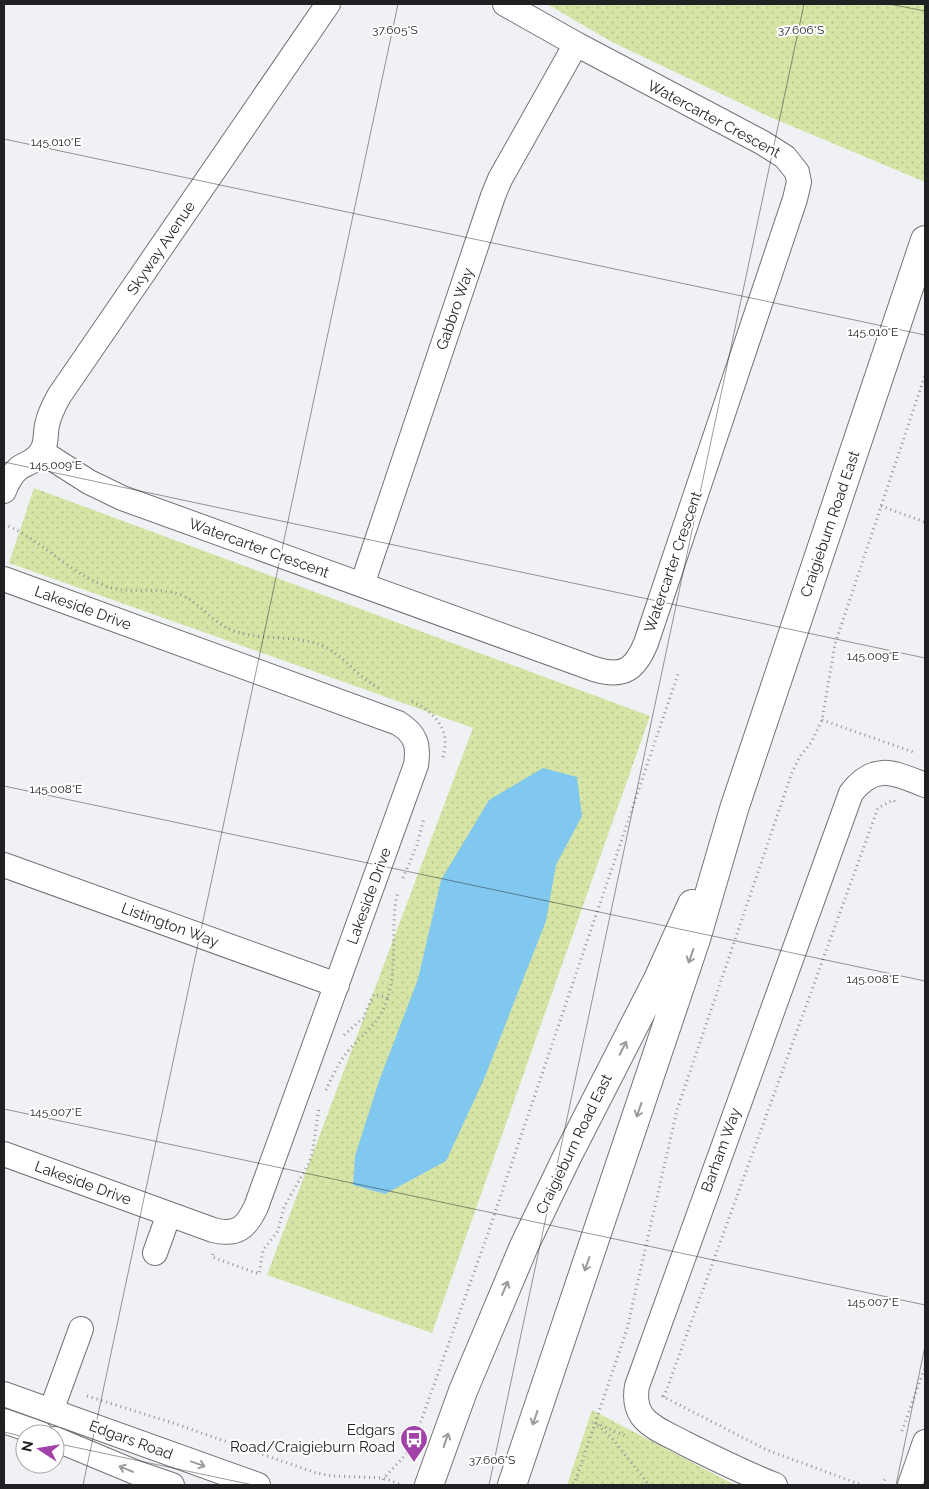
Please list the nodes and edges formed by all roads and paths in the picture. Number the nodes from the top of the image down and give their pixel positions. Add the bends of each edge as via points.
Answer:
1 (328, 4) edge
2 (505, 4) edge
3 (576, 44) junction
4 (925, 240) edge
5 (925, 375) edge
6 (42, 452) junction
7 (4, 491) edge
8 (881, 506) junction
9 (925, 522) edge
10 (4, 579) edge
11 (362, 585) junction
12 (678, 674) dead end
13 (925, 784) edge
14 (903, 804) dead end
15 (734, 809) junction
16 (4, 865) edge
17 (337, 985) junction
18 (4, 1154) edge
19 (169, 1214) junction
20 (155, 1253) dead end
21 (81, 1329) dead end
22 (925, 1367) edge
23 (637, 1386) junction
24 (59, 1388) junction
25 (4, 1394) edge
26 (664, 1397) junction
27 (51, 1411) junction
28 (596, 1423) junction
29 (899, 1439) dead end
30 (925, 1442) edge
31 (65, 1443) edge
32 (889, 1467) dead end
33 (384, 1478) junction
34 (172, 1485) edge
35 (258, 1485) edge
36 (382, 1485) edge
37 (402, 1485) edge
38 (429, 1485) edge
39 (512, 1485) edge
40 (574, 1485) edge
41 (649, 1485) edge
42 (775, 1485) edge
43 (862, 1485) edge
44 (882, 1485) edge
45 (910, 1485) edge

1 - 6 street, Skyway Avenue via 59,396 48,420
2 - 3 street, Watercarter Crescent
3 - 11 street, Gabbro Way via 493,196
3 - 11 street, Watercarter Crescent via 763,143 785,157 799,182 641,655 630,669 602,672
4 - 15 main road, Craigieburn Road East
5 - 8 path
6 - 7 street via 12,475
6 - 11 street, Watercarter Crescent via 89,482 122,498
8 - 9 path
8 - 28 path via 835,644 822,720 791,775 677,1110 627,1329
10 - 17 street, Lakeside Drive via 376,714 406,728 418,752 416,765
12 - 33 path via 415,1438 405,1456
13 - 23 street, Barham Way via 881,772 868,776 851,793
14 - 26 path via 893,800 878,808
38 -> 15 main road, Craigieburn Road East via 486,1332 524,1246 658,979
15 -> 39 main road, Craigieburn Road East via 696,939
16 - 17 street, Listington Way
17 - 19 street, Lakeside Drive via 250,1220 243,1227 225,1233
18 - 19 street, Lakeside Drive
19 - 20 street
21 - 24 street
22 - 29 path
23 - 26 path
23 - 42 street, Barham Way via 637,1405 641,1414 659,1430
24 - 27 street
24 - 33 path via 173,1423 316,1473
25 - 27 street, Edgars Road
26 - 43 path via 766,1450
27 -> 35 street, Edgars Road
28 - 40 path
28 - 41 path
30 - 45 street
34 -> 31 street, Edgars Road
32 - 44 path
33 - 36 path
33 - 37 path

